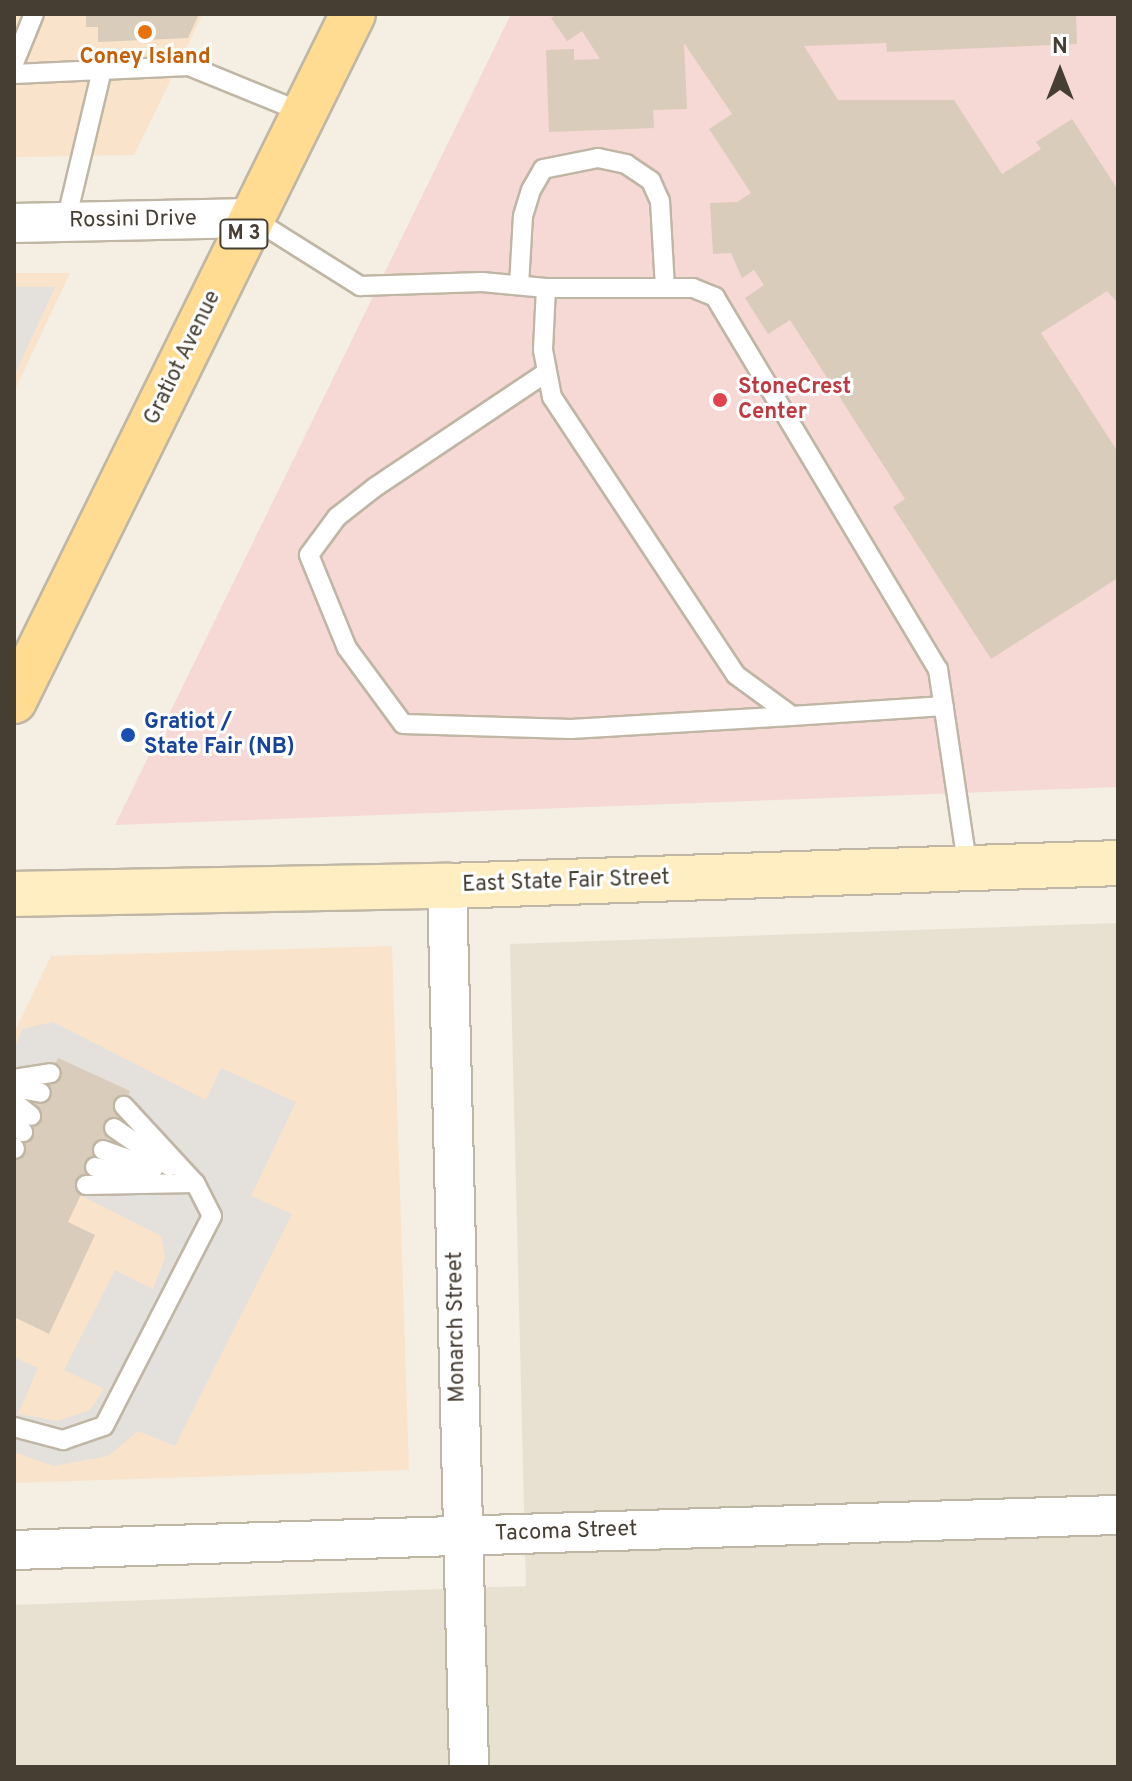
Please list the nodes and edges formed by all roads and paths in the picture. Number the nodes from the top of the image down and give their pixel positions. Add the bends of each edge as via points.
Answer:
1 (34, 14) edge
2 (353, 14) edge
3 (14, 63) edge
4 (102, 70) junction
5 (14, 74) edge
6 (304, 113) junction
7 (252, 218) junction
8 (66, 221) junction
9 (14, 223) edge
10 (519, 285) junction
11 (546, 288) junction
12 (665, 288) junction
13 (547, 372) junction
14 (14, 701) edge
15 (944, 706) junction
16 (792, 716) junction
17 (1118, 863) edge
18 (968, 869) junction
19 (447, 886) junction
20 (14, 894) edge
21 (51, 1073) dead end
22 (14, 1079) edge
23 (14, 1088) edge
24 (41, 1093) dead end
25 (14, 1102) edge
26 (124, 1106) dead end
27 (114, 1128) dead end
28 (19, 1133) edge
29 (103, 1150) dead end
30 (95, 1167) dead end
31 (195, 1183) junction
32 (86, 1185) dead end
33 (14, 1427) edge
34 (1118, 1515) edge
35 (462, 1535) junction
36 (14, 1550) edge
37 (469, 1767) edge

1 - 3 lane
2 - 6 main road, Gratiot Avenue / M 3
4 - 5 lane
4 - 6 lane via 189,66
4 - 8 lane
6 - 7 main road, Gratiot Avenue / M 3
7 - 8 street, Rossini Drive
7 - 10 lane via 360,286
7 - 14 main road, Gratiot Avenue / M 3
8 - 9 street, Rossini Drive
10 - 11 lane
10 - 12 lane via 523,216 543,169 598,158 626,164 651,181 664,227
11 - 12 lane
11 - 13 lane
12 - 15 lane via 693,288 715,297 905,608 938,669
13 - 16 lane via 552,397 736,675
13 - 16 lane via 374,488 337,517 309,555 347,648 403,724 571,729
15 - 16 lane
15 - 18 lane
17 - 18 street, East State Fair Street
18 - 19 street, East State Fair Street
19 - 20 street, East State Fair Street
19 - 35 street, Monarch Street
21 - 22 lane
23 - 24 lane
25 - 28 lane
26 - 31 lane
27 - 31 lane
29 - 31 lane
30 - 31 lane
31 - 32 lane
31 - 33 lane via 212,1216 104,1426 63,1440
34 - 35 street, Tacoma Street
35 - 36 street, Tacoma Street
35 - 37 street, Monarch Street

